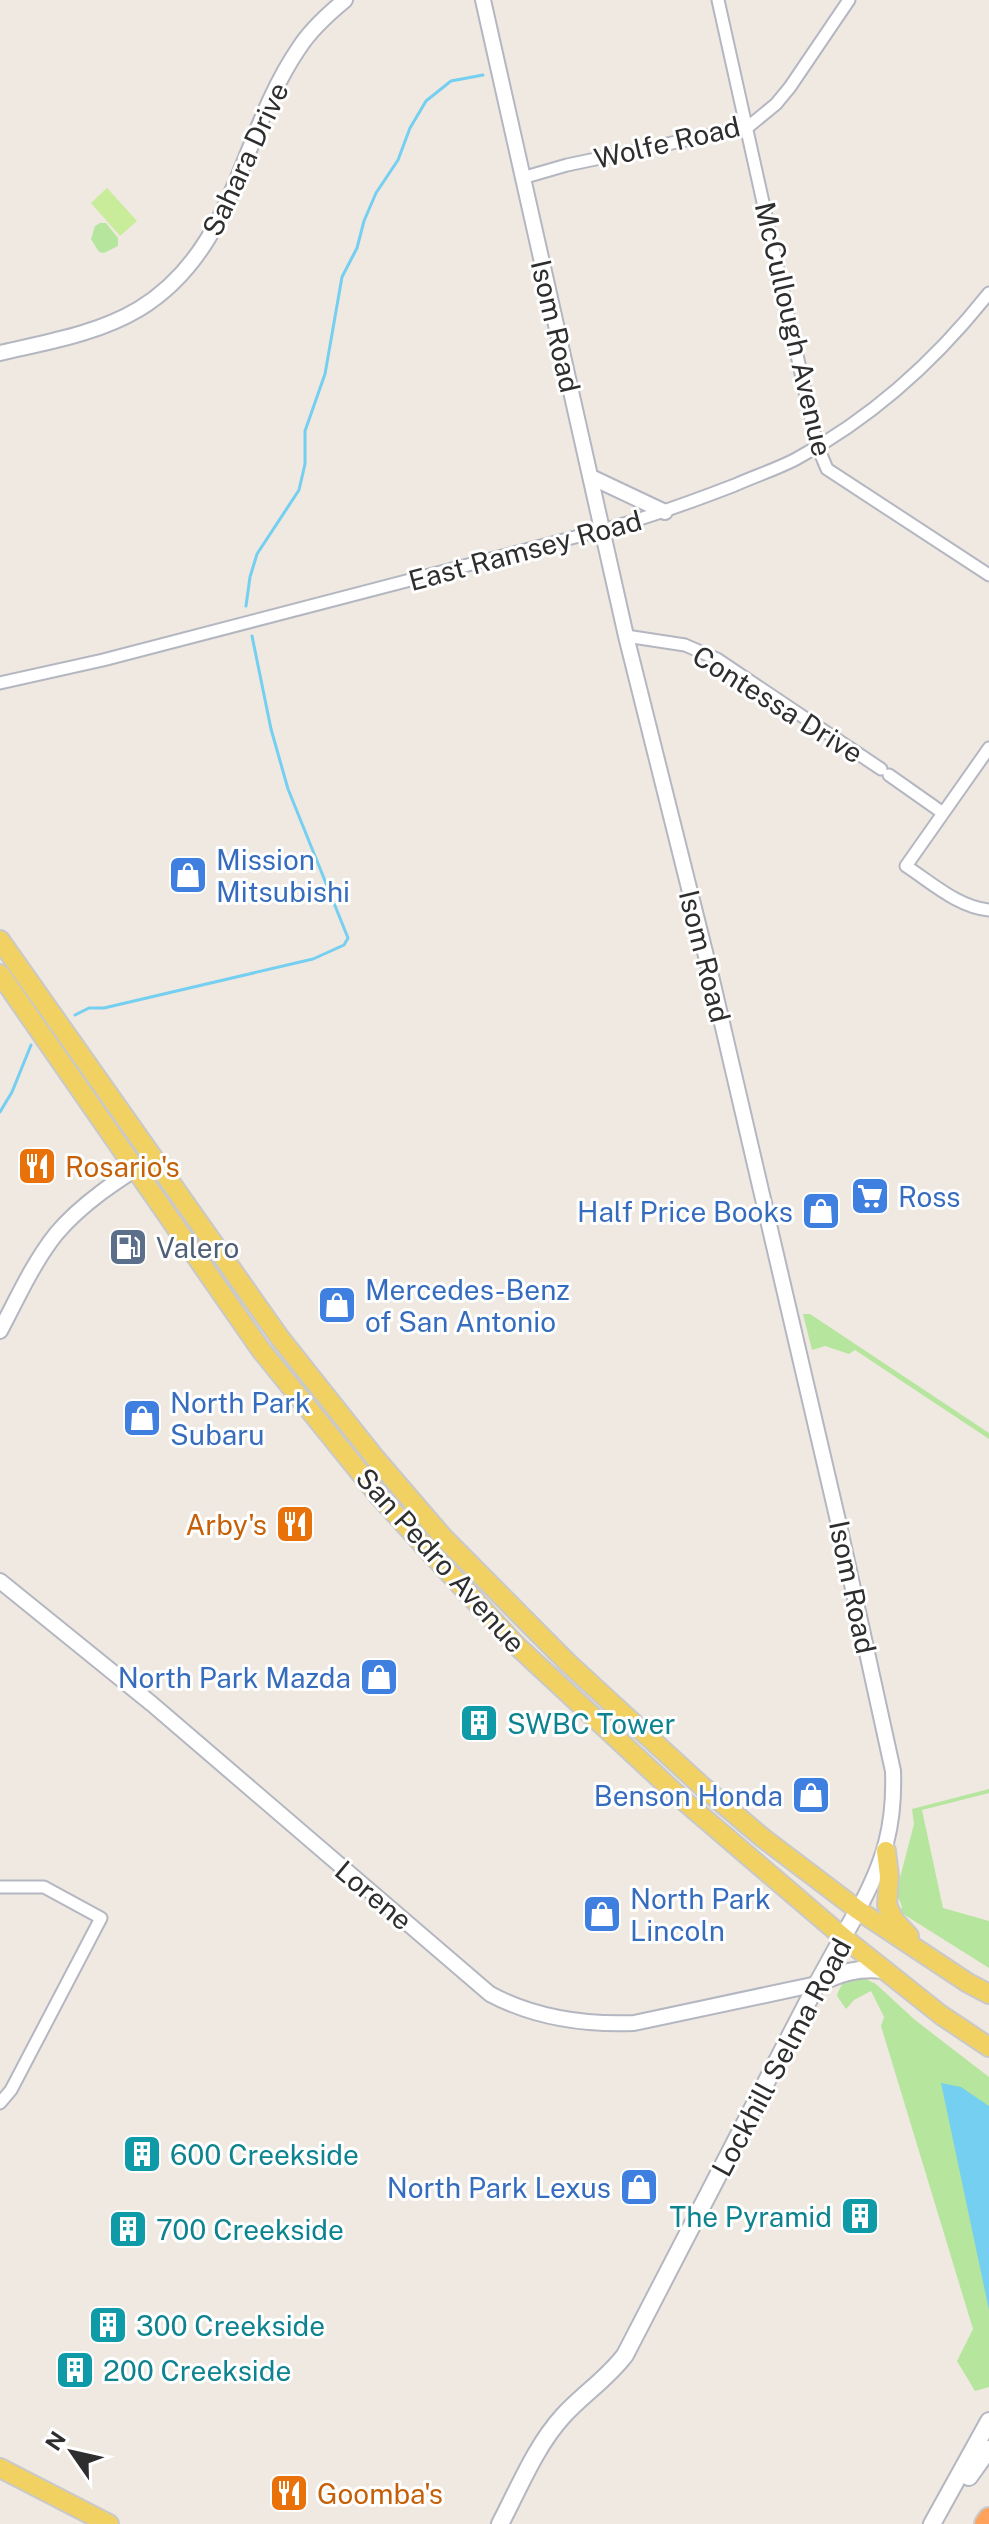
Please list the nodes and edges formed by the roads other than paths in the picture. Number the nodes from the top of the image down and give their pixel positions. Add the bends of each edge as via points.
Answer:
1 (345, 0) edge
2 (483, 0) edge
3 (718, 0) edge
4 (849, 0) edge
5 (748, 127) junction
6 (522, 178) junction
7 (989, 293) edge
8 (0, 353) edge
9 (817, 445) junction
10 (591, 477) junction
11 (665, 512) junction
12 (602, 530) junction
13 (989, 575) edge
14 (626, 636) junction
15 (0, 683) edge
16 (989, 748) edge
17 (943, 813) junction
18 (989, 910) edge
19 (0, 940) edge
20 (0, 974) edge
21 (153, 1158) junction
22 (135, 1169) junction
23 (0, 1331) edge
24 (0, 1581) edge
25 (543, 1640) junction
26 (527, 1655) junction
27 (568, 1663) junction
28 (552, 1680) junction
29 (886, 1851) junction
30 (0, 1887) edge
31 (858, 1910) junction
32 (843, 1937) junction
33 (917, 1949) junction
34 (884, 1970) junction
35 (817, 1984) junction
36 (989, 1994) edge
37 (989, 2047) edge
38 (0, 2102) edge
39 (989, 2421) edge
40 (989, 2449) edge
41 (0, 2468) edge
42 (989, 2518) edge
43 (109, 2524) edge
44 (500, 2524) edge
45 (934, 2524) edge
46 (985, 2524) edge

1 - 8 street, Sahara Drive via 313,30 288,65 214,230 186,270 157,297 119,320
2 - 6 street, Isom Road
3 - 5 street, McCullough Avenue
4 - 5 street, Wolfe Road via 790,87
5 - 6 street, Wolfe Road
5 - 9 street, McCullough Avenue
6 - 10 street, Isom Road
7 - 9 street, East Ramsey Road via 919,372
9 - 11 street, East Ramsey Road via 773,469
9 - 13 street, McCullough Avenue via 827,469
10 - 11 street
10 - 12 street, Isom Road
11 - 12 street, East Ramsey Road
12 - 14 street, Isom Road
12 - 15 street, East Ramsey Road
14 - 17 street, Contessa Drive via 685,645 717,659
14 - 29 street, Isom Road via 712,980 893,1771
16 - 17 street
17 - 18 street via 906,866 960,901
19 - 21 main road, San Pedro Avenue
20 - 22 main road, San Pedro Avenue
21 - 22 street
21 - 25 main road, San Pedro Avenue via 280,1338 376,1459
22 - 23 street via 57,1234
22 - 26 main road, San Pedro Avenue via 299,1399 428,1550
24 - 35 street, Lorene via 142,1695 490,1994 512,2006 557,2018 634,2023
25 - 26 main road
25 - 27 main road, San Pedro Avenue
26 - 28 main road, San Pedro Avenue
27 - 28 main road
27 - 31 main road, San Pedro Avenue via 703,1787
28 - 32 main road, San Pedro Avenue
29 - 31 street, Isom Road
29 - 33 main road via 887,1905
30 - 38 street via 44,1887 101,1918
31 - 32 main road, Lockhill Selma Road
31 - 33 main road, San Pedro Avenue
32 - 34 main road, San Pedro Avenue
32 - 35 main road, Lockhill Selma Road
33 - 36 main road, San Pedro Avenue
34 - 35 main road via 851,1970
34 - 37 main road, San Pedro Avenue
35 - 44 main road, Lockhill Selma Road via 625,2355 550,2431
39 - 45 main road
40 - 45 main road
41 - 43 main road
42 - 46 highway

